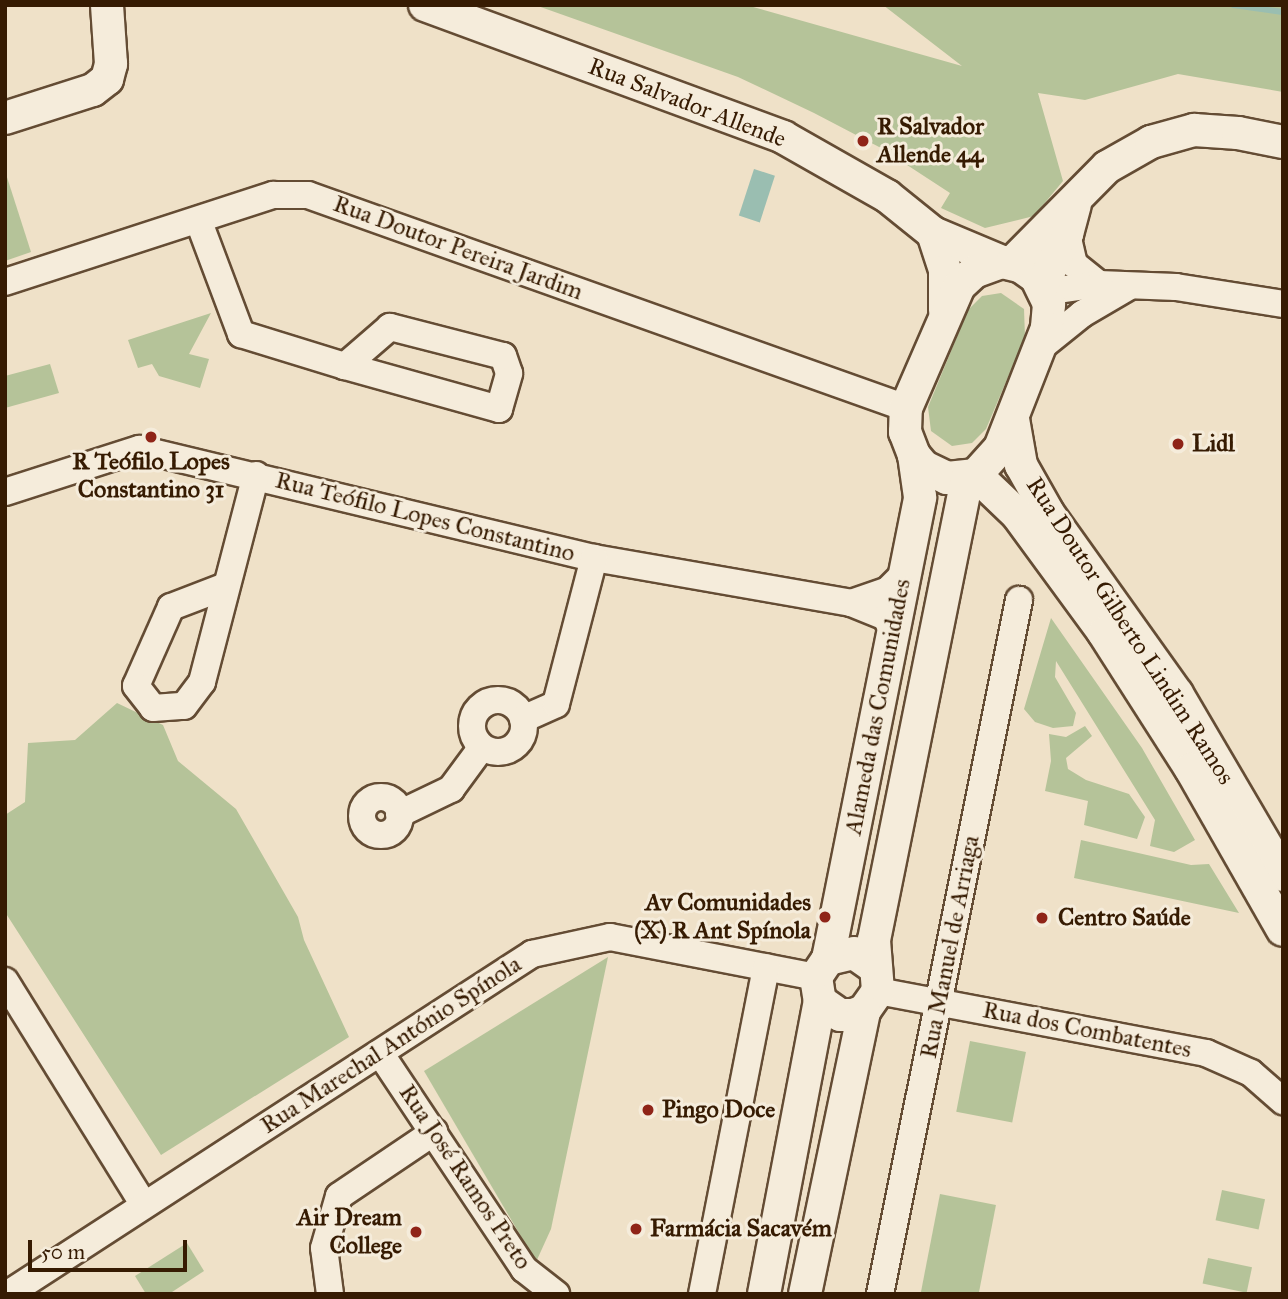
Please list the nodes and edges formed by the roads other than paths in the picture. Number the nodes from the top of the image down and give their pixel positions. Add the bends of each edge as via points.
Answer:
1 (107, 5) edge
2 (432, 6) edge
3 (5, 118) edge
4 (1283, 142) edge
5 (1076, 200) junction
6 (199, 222) junction
7 (933, 233) junction
8 (1067, 234) junction
9 (1007, 262) junction
10 (5, 282) edge
11 (1100, 284) junction
12 (1128, 287) junction
13 (1043, 289) junction
14 (1283, 304) edge
15 (945, 310) junction
16 (1041, 347) junction
17 (345, 366) junction
18 (906, 408) junction
19 (1013, 418) junction
20 (914, 456) junction
21 (256, 475) junction
22 (971, 476) junction
23 (5, 492) edge
24 (1017, 514) junction
25 (955, 531) junction
26 (594, 558) junction
27 (905, 573) junction
28 (226, 586) junction
29 (1019, 600) dead end
30 (851, 603) junction
31 (893, 633) junction
32 (523, 719) junction
33 (482, 747) junction
34 (400, 814) dead end
35 (1283, 875) edge
36 (1283, 930) edge
37 (766, 967) junction
38 (822, 979) junction
39 (5, 981) edge
40 (872, 989) junction
41 (939, 1002) junction
42 (380, 1053) junction
43 (1283, 1101) edge
44 (435, 1132) junction
45 (143, 1204) junction
46 (8, 1294) edge
47 (330, 1294) edge
48 (556, 1294) edge
49 (702, 1294) edge
50 (764, 1294) edge
51 (805, 1294) edge
52 (880, 1294) edge

1 - 3 street via 111,64 107,79 93,90
2 - 7 street, Rua Salvador Allende via 783,137 887,196
4 - 5 street via 1213,131 1173,134 1107,166
5 - 8 street
5 - 9 street
6 - 10 street, Rua Doutor Pereira Jardim
6 - 17 street via 241,334
6 - 18 street, Rua Doutor Pereira Jardim via 273,195 308,195
7 - 9 street, Rua Salvador Allende
7 - 15 street via 945,271
8 - 11 street via 1074,264
8 - 13 street
9 - 13 street, Rua Salvador Allende via 1027,270
9 - 15 street via 965,279
11 - 12 street
11 - 13 street
12 - 14 street via 1176,286
12 - 16 street via 1091,307
13 - 16 street via 1049,317
15 - 18 street
16 - 19 street
17 - 17 street via 499,409 509,373 503,356 390,327
18 - 20 street, Alameda das Comunidades via 905,432
19 - 22 street via 1000,449
19 - 35 street, Rua Doutor Gilberto Lindim Ramos via 1021,465 1048,513 1177,694
20 - 22 street via 937,475
20 - 27 street, Alameda das Comunidades via 920,497
21 - 23 street, Rua Teófilo Lopes Constantino via 139,449
21 - 26 street, Rua Teófilo Lopes Constantino
21 - 28 street
22 - 24 street, Rua Doutor Gilberto Lindim Ramos
22 - 25 street, Alameda das Comunidades
24 - 25 street via 986,513
24 - 36 street, Rua Doutor Gilberto Lindim Ramos via 1104,633 1161,722
25 - 40 street, Alameda das Comunidades via 874,940
26 - 30 street, Rua Teófilo Lopes Constantino
26 - 32 street via 556,704
27 - 30 street, Rua Teófilo Lopes Constantino via 888,590
27 - 31 street, Alameda das Comunidades
28 - 28 street via 171,607 136,686 153,708 184,705 202,682
29 - 41 street, Rua Manuel de Arriaga
30 - 31 street, Rua Teófilo Lopes Constantino via 886,617
31 - 38 street, Alameda das Comunidades
32 - 33 street via 523,733 513,747 496,752
32 - 33 street via 512,704 485,704 472,726
33 - 34 street via 451,789
37 - 38 street, Rua Marechal António Spínola
37 - 42 street, Rua Marechal António Spínola via 610,937 532,954
37 - 49 street
38 - 40 street via 854,953
38 - 40 street via 840,1015
38 - 50 street, Alameda das Comunidades
39 - 45 street
40 - 41 street, Rua dos Combatentes
40 - 51 street, Alameda das Comunidades
41 - 43 street, Rua dos Combatentes via 1206,1053 1251,1073
41 - 52 street, Rua Manuel de Arriaga
42 - 44 street, Rua José Ramos Preto
42 - 45 street, Rua Marechal António Spínola
44 - 47 street via 339,1196 324,1248
44 - 48 street, Rua José Ramos Preto via 524,1269
45 - 46 street, Rua Marechal António Spínola

